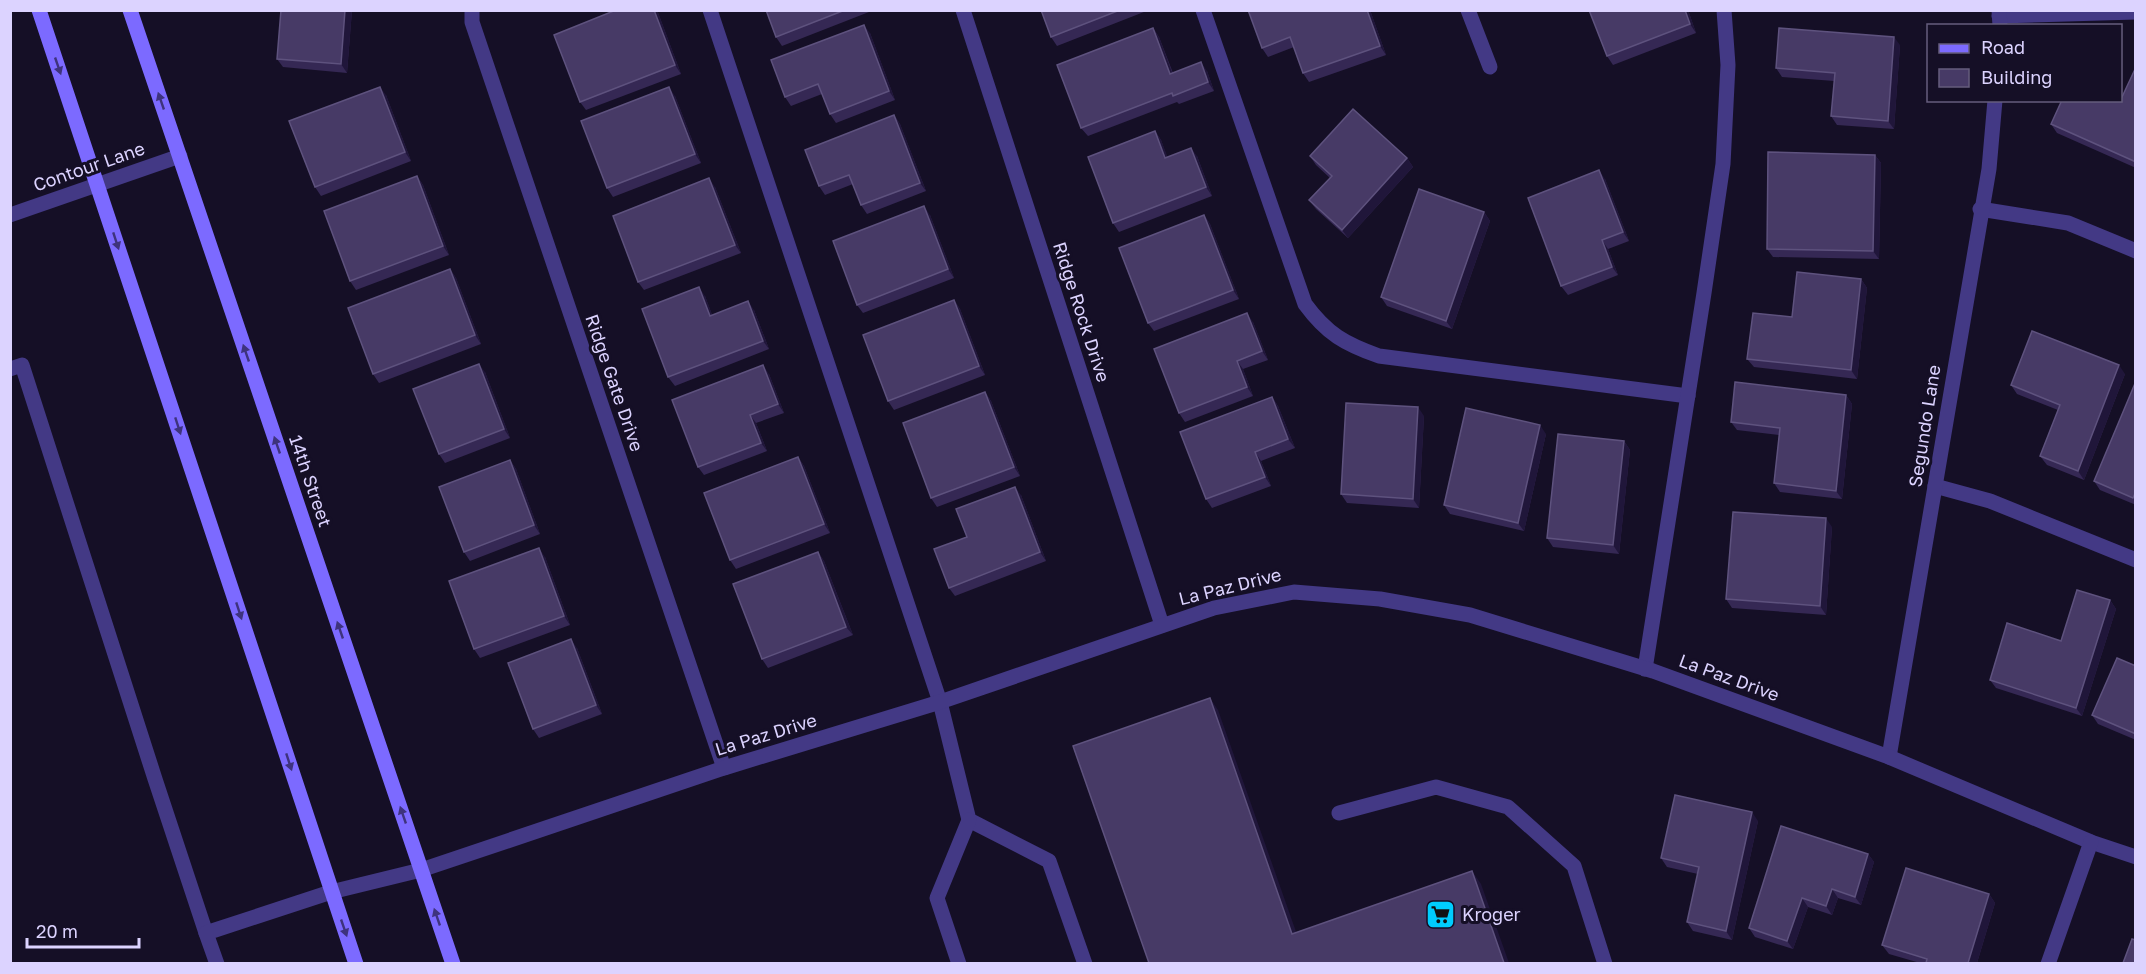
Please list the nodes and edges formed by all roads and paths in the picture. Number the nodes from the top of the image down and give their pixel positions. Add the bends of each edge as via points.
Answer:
1 (39, 10) edge
2 (130, 10) edge
3 (472, 10) edge
4 (710, 10) edge
5 (963, 10) edge
6 (1203, 10) edge
7 (1468, 10) edge
8 (1724, 10) edge
9 (2136, 12) edge
10 (1999, 18) edge
11 (1490, 67) dead end
12 (1995, 102) edge
13 (180, 156) junction
14 (98, 186) junction
15 (1980, 209) junction
16 (10, 215) edge
17 (2136, 251) edge
18 (10, 369) edge
19 (1688, 396) junction
20 (1935, 486) junction
21 (2136, 561) edge
22 (1162, 625) junction
23 (1645, 669) junction
24 (940, 702) junction
25 (1889, 757) junction
26 (724, 768) junction
27 (1339, 813) dead end
28 (969, 820) junction
29 (2091, 842) junction
30 (2136, 857) edge
31 (421, 870) junction
32 (332, 892) junction
33 (206, 933) junction
34 (218, 963) edge
35 (356, 963) edge
36 (453, 963) edge
37 (959, 963) edge
38 (1085, 963) edge
39 (1605, 963) edge
40 (2048, 963) edge

1 -> 14 main road
13 -> 2 main road, 14th Street
3 - 26 street, Ridge Gate Drive via 472,22
4 - 24 street
5 - 22 street, Ridge Rock Drive
6 - 19 street via 1305,304 1334,336 1379,356
7 - 11 street
8 - 19 street via 1728,65 1723,164
9 - 10 street
12 - 15 street, Segundo Lane via 1989,169
13 - 14 street, Contour Lane
31 -> 13 main road, 14th Street
14 - 16 street, Contour Lane
14 -> 32 main road
15 - 17 street via 2068,223
15 - 20 street, Segundo Lane
18 - 33 street via 22,365
19 - 23 street
20 - 21 street via 1990,501
20 - 25 street, Segundo Lane
22 - 23 street, La Paz Drive via 1214,608 1294,592 1380,599 1470,615
22 - 24 street, La Paz Drive
23 - 25 street, La Paz Drive
24 - 26 street, La Paz Drive
24 - 28 street
25 - 29 street, La Paz Drive
26 - 31 street, La Paz Drive
27 - 39 street via 1436,787 1508,807 1574,866
28 - 37 street via 937,898
28 - 38 street via 1049,861
29 - 30 street, La Paz Drive
29 - 40 street
31 - 32 street, La Paz Drive
36 -> 31 main road, 14th Street
32 - 33 street, La Paz Drive
32 -> 35 main road
33 - 34 street

